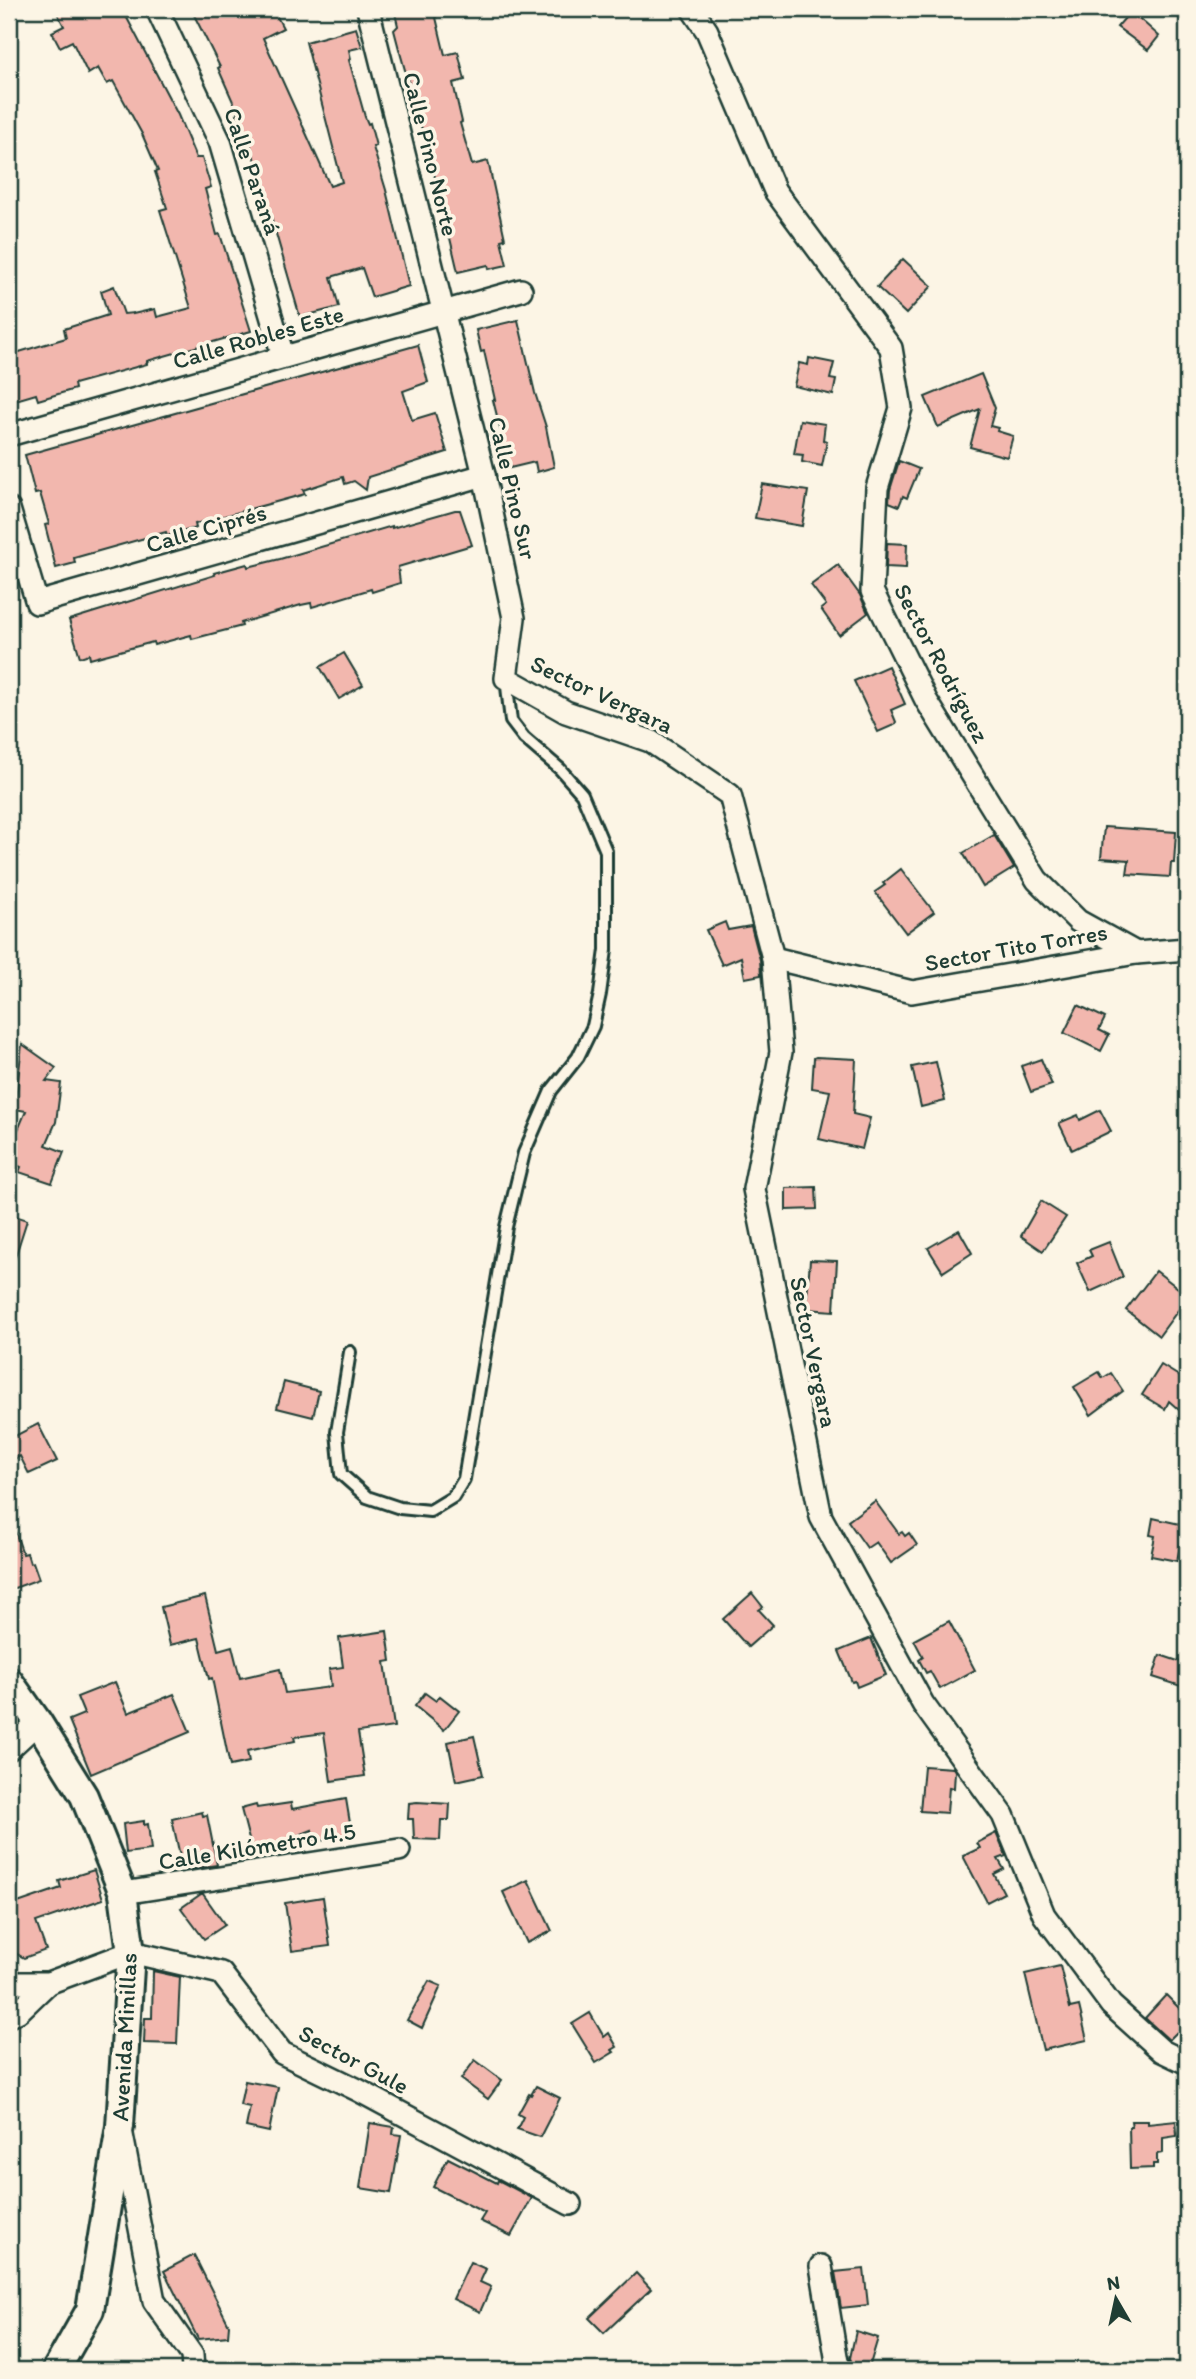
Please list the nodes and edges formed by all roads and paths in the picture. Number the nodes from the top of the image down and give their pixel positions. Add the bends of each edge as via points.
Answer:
1 (156, 9) edge
2 (368, 9) edge
3 (692, 9) edge
4 (521, 290) dead end
5 (444, 312) junction
6 (283, 356) junction
7 (9, 435) edge
8 (484, 475) junction
9 (9, 509) edge
10 (506, 678) junction
11 (1187, 949) edge
12 (1136, 953) junction
13 (773, 958) junction
14 (350, 1352) dead end
15 (9, 1681) edge
16 (38, 1722) junction
17 (9, 1749) edge
18 (399, 1850) dead end
19 (122, 1893) junction
20 (131, 1952) junction
21 (9, 1983) edge
22 (48, 1983) junction
23 (9, 2016) edge
24 (1187, 2063) edge
25 (120, 2126) junction
26 (570, 2204) dead end
27 (821, 2266) dead end
28 (56, 2370) edge
29 (193, 2370) edge
30 (841, 2370) edge

1 - 6 street, Calle Paraná via 220,142
2 - 5 street, Calle Pino Norte
3 - 12 street, Sector Rodríguez via 707,31 775,191 891,348 901,408 877,488 872,591 926,700 1037,880 1078,921
4 - 5 street, Calle Robles Este
5 - 6 street, Calle Robles Este
5 - 8 street, Calle Pino Sur
6 - 7 street, Calle Robles Este
8 - 9 street, Calle Ciprés via 37,603
8 - 10 street, Calle Pino Sur via 514,618
10 - 13 street, Sector Vergara via 566,712 650,741 730,795
10 - 14 lane via 511,721 582,794 606,851 606,950 593,1026 578,1057 551,1091 524,1153 506,1227 464,1479 453,1497 430,1511 400,1508 367,1497 341,1474 337,1432
11 - 12 street, Sector Tito Torres
12 - 13 street, Sector Tito Torres via 912,992
13 - 24 street, Sector Vergara via 781,1052 754,1189 821,1517 923,1704 1003,1815 1045,1915 1111,2004 1161,2051
15 - 16 street, Avenida Minillas
16 - 17 street
16 - 19 street, Avenida Minillas via 84,1796
18 - 19 street, Calle Kilómetro 4.5
19 - 20 street, Avenida Minillas
20 - 22 street
20 - 25 street, Avenida Minillas
20 - 26 street, Sector Gule via 221,1973 282,2053
21 - 22 street
22 - 23 street
25 - 28 street, Avenida Minillas via 90,2310
25 - 29 street via 154,2301 192,2355
27 - 30 street

